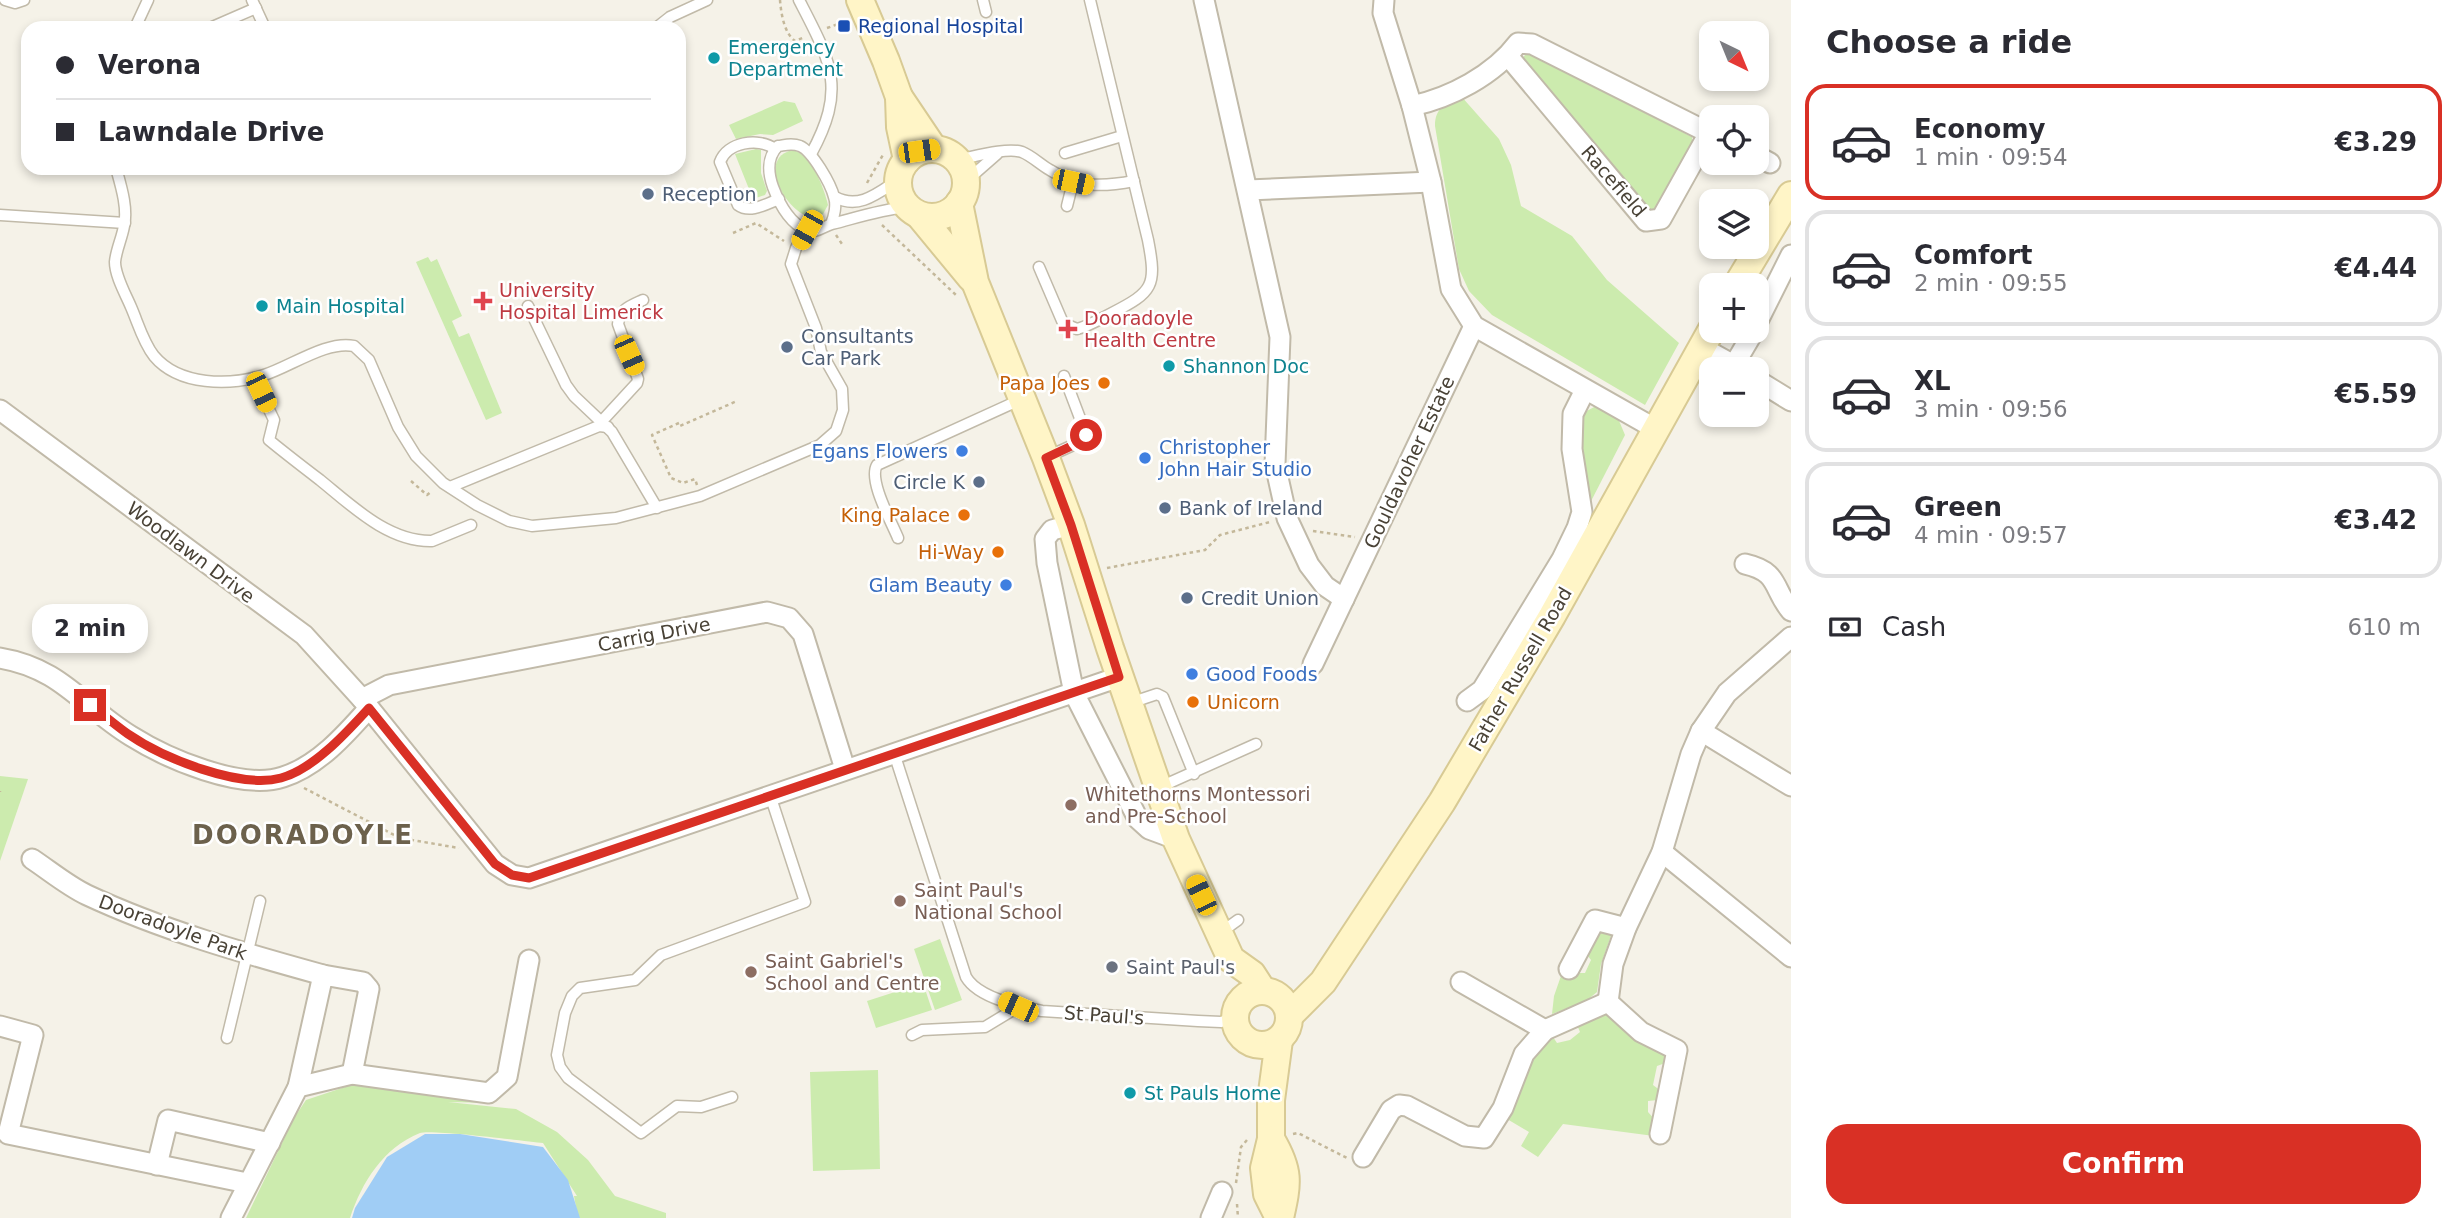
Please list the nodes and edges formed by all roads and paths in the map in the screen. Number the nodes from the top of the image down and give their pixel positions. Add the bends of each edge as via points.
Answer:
1 (5, 0) edge
2 (24, 0) edge
3 (148, 0) edge
4 (707, 0) edge
5 (799, 0) edge
6 (860, 0) edge
7 (984, 0) edge
8 (1090, 0) edge
9 (1204, 0) edge
10 (254, 4) edge
11 (1384, 6) edge
12 (986, 12) dead end
13 (138, 21) edge
14 (223, 21) edge
15 (262, 21) edge
16 (665, 21) edge
17 (1508, 56) junction
18 (899, 97) junction
19 (1412, 106) junction
20 (1699, 128) edge
21 (1122, 136) junction
22 (775, 149) junction
23 (1699, 152) edge
24 (998, 153) junction
25 (1065, 153) dead end
26 (811, 154) junction
27 (902, 170) junction
28 (954, 174) junction
29 (118, 175) edge
30 (1134, 181) junction
31 (1073, 182) junction
32 (1431, 182) junction
33 (1248, 190) junction
34 (1791, 195) edge
35 (835, 197) junction
36 (779, 199) junction
37 (1067, 206) dead end
38 (913, 211) junction
39 (0, 215) edge
40 (878, 218) dead end
41 (125, 223) junction
42 (831, 224) junction
43 (807, 230) junction
44 (733, 233) dead end
45 (796, 248) junction
46 (1791, 255) edge
47 (1039, 267) dead end
48 (1744, 273) edge
49 (966, 289) junction
50 (1769, 299) edge
51 (643, 300) dead end
52 (528, 306) dead end
53 (1474, 326) junction
54 (1703, 343) edge
55 (1711, 343) edge
56 (1726, 357) edge
57 (1064, 376) dead end
58 (254, 378) junction
59 (1769, 387) edge
60 (1585, 390) junction
61 (1022, 399) junction
62 (737, 401) dead end
63 (1791, 401) edge
64 (0, 410) edge
65 (605, 424) junction
66 (1654, 428) junction
67 (1046, 458) junction
68 (411, 481) dead end
69 (446, 485) junction
70 (700, 496) junction
71 (657, 508) junction
72 (1289, 524) junction
73 (471, 525) dead end
74 (1071, 525) junction
75 (898, 538) dead end
76 (1372, 539) junction
77 (1745, 564) dead end
78 (1085, 572) junction
79 (1344, 599) junction
80 (1791, 611) edge
81 (1791, 637) edge
82 (0, 658) edge
83 (1313, 664) dead end
84 (1119, 677) junction
85 (1074, 693) junction
86 (1467, 701) dead end
87 (366, 703) junction
88 (1128, 703) junction
89 (1701, 731) junction
90 (1256, 744) dead end
91 (894, 753) junction
92 (845, 769) junction
93 (1194, 774) junction
94 (281, 778) junction
95 (1791, 786) edge
96 (1157, 788) junction
97 (769, 795) junction
98 (1176, 839) junction
99 (1662, 852) junction
100 (486, 853) junction
101 (32, 859) dead end
102 (260, 901) dead end
103 (1626, 928) junction
104 (247, 954) junction
105 (1791, 957) edge
106 (530, 960) dead end
107 (1569, 969) dead end
108 (323, 975) junction
109 (1461, 982) dead end
110 (1608, 1002) junction
111 (1018, 1007) junction
112 (1264, 1011) junction
113 (0, 1026) edge
114 (1545, 1030) junction
115 (912, 1035) dead end
116 (227, 1038) dead end
117 (352, 1074) junction
118 (298, 1087) junction
119 (733, 1097) dead end
120 (1271, 1100) junction
121 (1660, 1134) dead end
122 (1281, 1136) junction
123 (270, 1143) junction
124 (1363, 1157) joint
125 (157, 1165) junction
126 (247, 1183) junction
127 (1222, 1192) dead end
128 (1222, 1216) edge
129 (230, 1218) edge
130 (1233, 1218) edge
131 (1280, 1218) edge

1 - 2 lane
3 - 13 lane
4 - 16 lane
5 - 26 lane via 828,59 832,83 830,112
6 - 18 main road
7 - 12 lane
8 - 21 lane
9 - 33 street
10 - 14 lane
10 - 15 lane
11 - 19 street
17 - 19 street, Racefield via 1449,96
17 - 20 street, Racefield via 1517,43 1531,44
17 - 23 street, Racefield via 1646,221 1661,219
18 - 27 main road
18 - 28 main road
19 - 32 street
21 - 25 lane
21 - 30 lane
22 - 26 lane via 791,144
22 - 36 lane via 769,168
22 - 36 lane via 762,143 736,146 723,154 720,162 743,209
24 - 28 lane
24 - 28 lane
24 - 31 lane via 1022,152
26 - 35 lane
27 - 28 main road via 919,151
27 - 35 lane via 870,198 852,203
27 - 38 main road via 899,192
28 - 38 main road via 943,215
28 - 49 main road
29 - 41 lane
30 - 31 lane via 1100,186
30 - 47 lane via 1151,257 1152,281 1142,295 1084,327 1072,328 1059,316
31 - 37 lane
32 - 33 street
32 - 53 street via 1451,289
33 - 72 street via 1280,337 1275,464
34 - 48 main road
35 - 42 lane
36 - 43 lane via 788,216
38 - 42 lane via 875,211
38 - 49 main road
39 - 41 lane
40 - 49 path via 886,230
41 - 58 lane via 115,264 156,358 172,370 199,379 227,382
42 - 43 lane
43 - 45 lane
44 - 45 path via 756,223
45 - 70 lane via 791,264 821,352 844,398 836,431 820,445
46 - 50 street
49 - 61 main road
51 - 65 lane via 626,307 618,324 638,374 637,383
52 - 65 lane via 566,385
53 - 60 street
53 - 76 street, Gouldavoher Estate
54 - 66 main road, Father Russell Road
55 - 56 street
57 - 67 lane via 1086,435
58 - 69 lane via 334,346 354,346 369,360 416,456
58 - 73 lane via 274,420 269,440 366,517 391,531 425,541
59 - 63 street
60 - 66 street
60 - 86 street via 1573,414 1572,449 1582,512 1577,528 1482,690
61 - 67 main road
61 - 75 lane via 877,465 874,481
62 - 70 path via 652,435 671,478 683,483 695,479
64 - 87 street, Woodlawn Drive via 304,635
65 - 69 lane
65 - 71 lane
66 - 112 main road, Father Russell Road via 1558,605 1442,802 1334,967 1309,997
67 - 74 main road
68 - 69 path via 427,495
69 - 71 lane via 492,515 533,526 616,518
70 - 71 lane
72 - 76 path
72 - 78 path via 1220,535 1205,550
72 - 79 street via 1309,565 1325,586
74 - 78 main road
74 - 85 street via 1052,530 1045,539
76 - 79 street, Gouldavoher Estate
77 - 80 street via 1768,572
78 - 84 main road
79 - 83 street, Gouldavoher Estate
81 - 89 street via 1727,693
82 - 94 street via 49,673 131,736 192,767 242,779
84 - 85 street, Woodlawn Drive
84 - 88 main road
85 - 91 street, Woodlawn Drive
85 - 98 street via 1138,819 1149,829
87 - 92 street, Carrig Drive via 389,685 767,612 789,618 803,634
87 - 94 street, Carrig Drive via 316,760
87 - 100 street, Woodlawn Drive
88 - 93 lane via 1157,694 1163,697
88 - 96 main road
89 - 95 street
89 - 99 street
90 - 93 lane
91 - 92 street, Woodlawn Drive
91 - 111 lane, St Paul's via 966,977 973,987
92 - 97 street, Woodlawn Drive
93 - 96 lane
94 - 100 path via 400,838
96 - 98 main road
97 - 100 street, Woodlawn Drive via 529,878 512,875
97 - 119 lane via 805,902 662,955 635,980 580,988 565,1013 557,1055 568,1078 641,1133 677,1106 701,1107
98 - 112 main road via 1229,927 1231,959 1252,974
99 - 103 street
99 - 105 street
101 - 104 street, Dooradoyle Park via 85,894
102 - 104 lane
103 - 107 street via 1595,920
103 - 110 street via 1613,964
104 - 108 street, Dooradoyle Park
104 - 116 lane
106 - 117 street via 507,1077 489,1093
108 - 117 street, Dooradoyle Park via 363,982 369,989
108 - 118 street
109 - 114 street
110 - 114 street
110 - 121 street via 1640,1032 1677,1050
111 - 112 lane, St Paul's via 1221,1022
111 - 115 lane via 985,1027 922,1030
112 - 120 main road
112 - 120 main road via 1267,1045 1250,1044
113 - 125 street via 33,1035 8,1134
114 - 124 street via 1524,1054 1503,1108 1484,1138 1465,1136 1399,1105 1391,1110
117 - 118 street
118 - 123 street
120 - 122 main road
122 - 124 path via 1298,1133 1358,1164
122 - 131 main road via 1286,1188
123 - 125 street via 167,1120
123 - 126 street
125 - 126 street
126 - 129 street
127 - 128 street
128 - 130 path via 1235,1214

